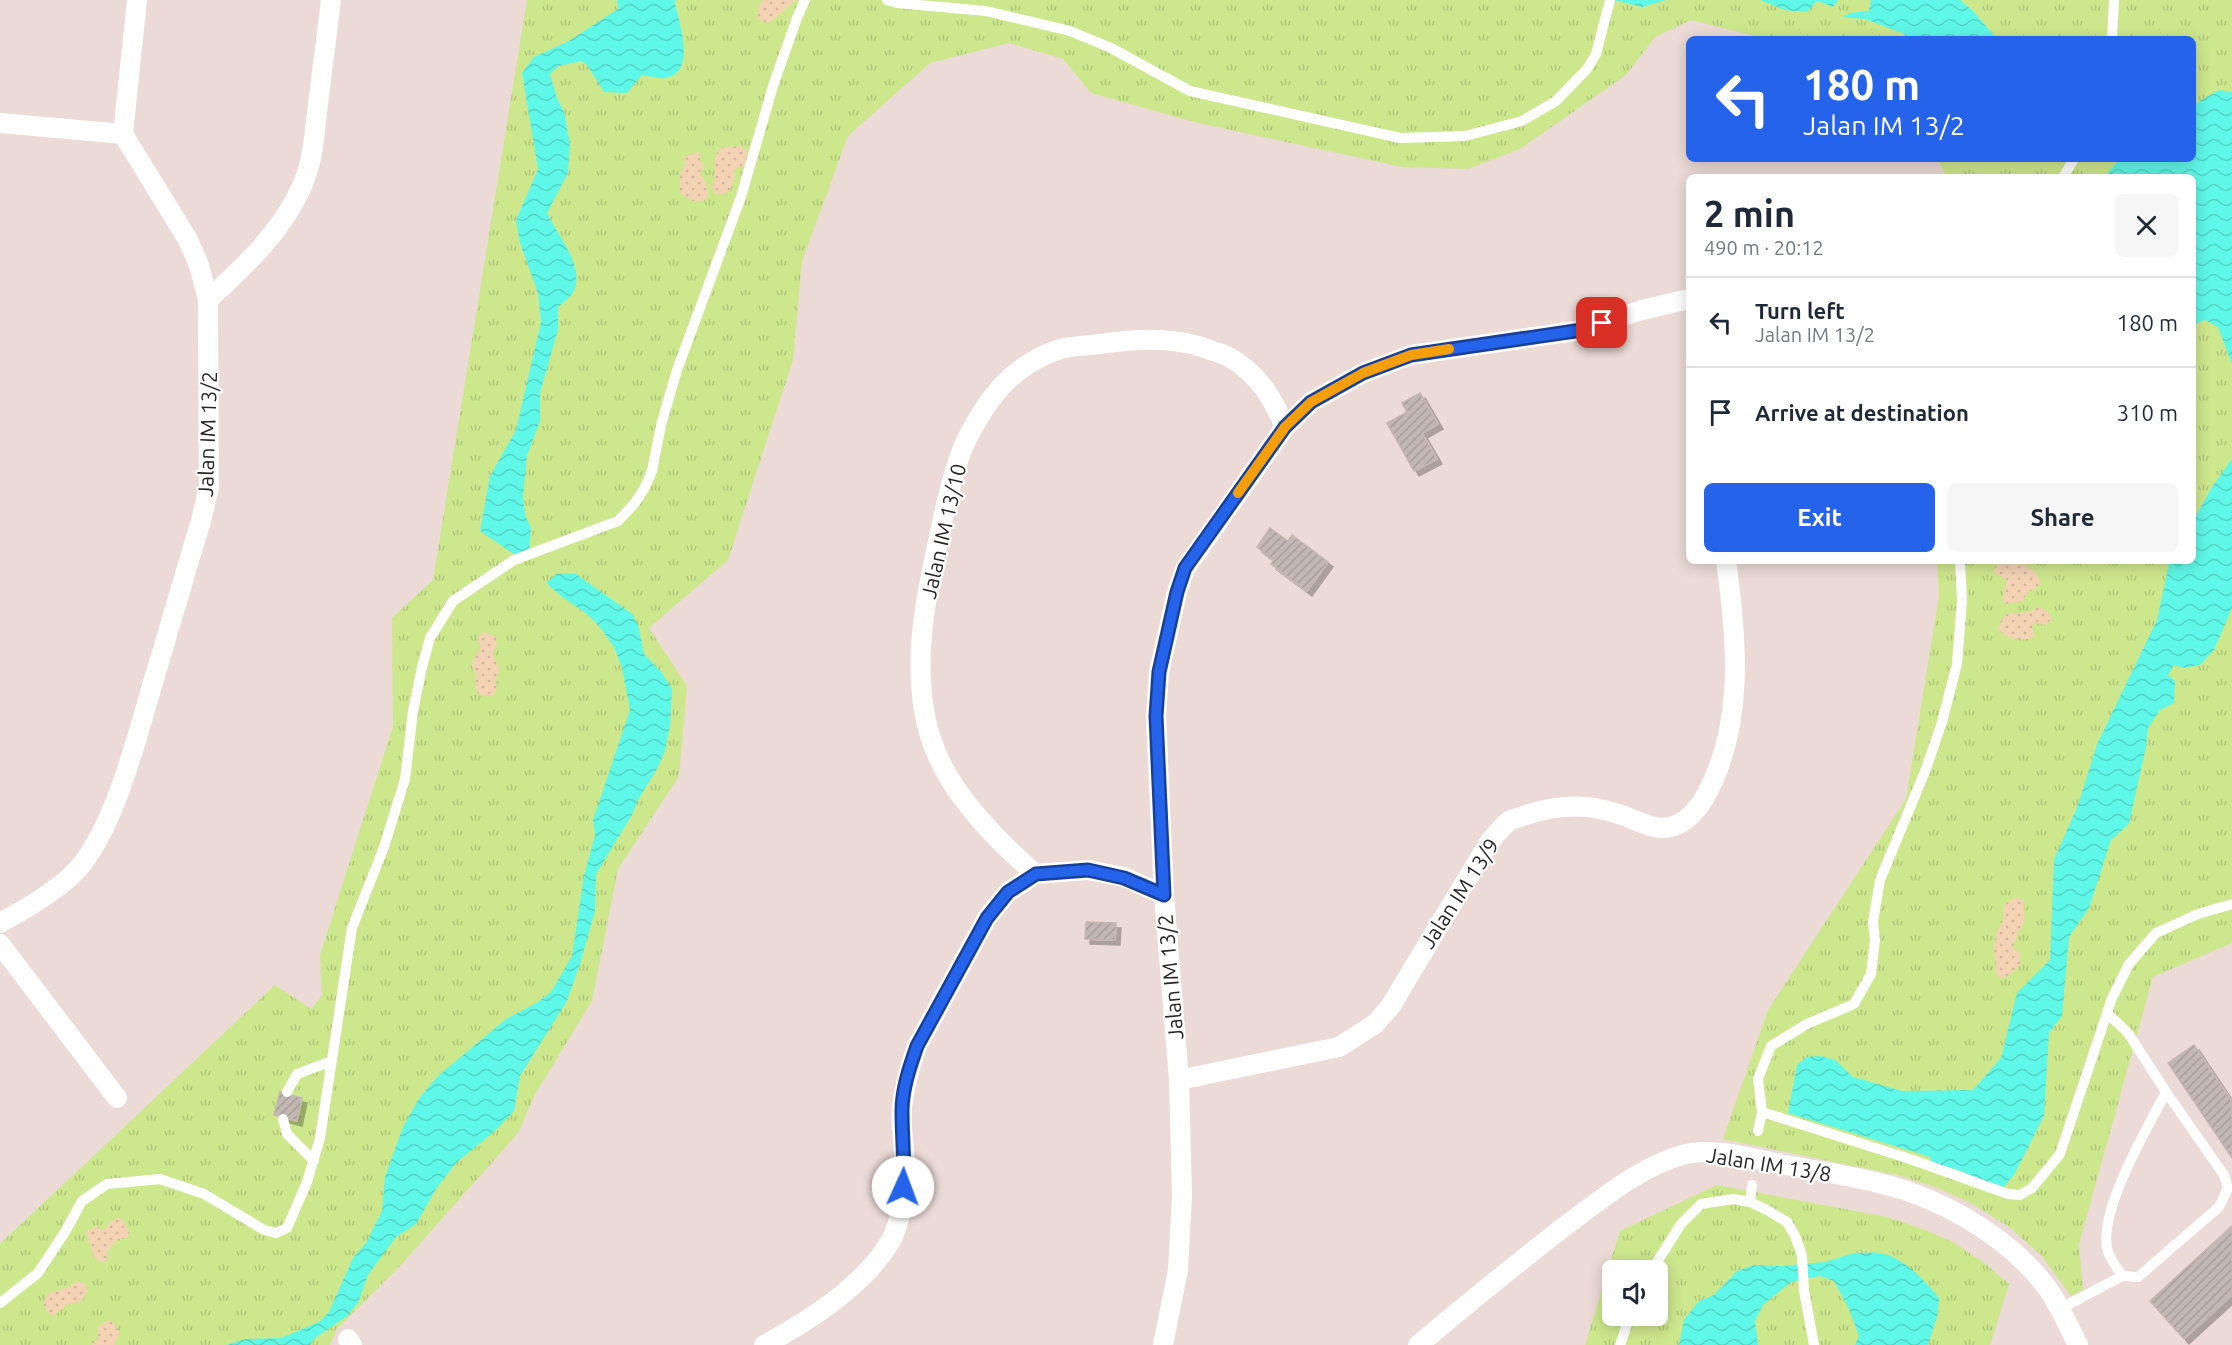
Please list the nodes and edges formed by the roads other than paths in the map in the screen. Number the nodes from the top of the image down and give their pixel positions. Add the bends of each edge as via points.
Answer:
1 (137, 0) edge
2 (331, 0) edge
3 (805, 0) edge
4 (887, 0) edge
5 (2114, 0) edge
6 (1609, 4) edge
7 (2112, 36) edge
8 (0, 123) edge
9 (123, 134) junction
10 (208, 300) junction
11 (1686, 300) edge
12 (1285, 427) junction
13 (1726, 564) edge
14 (1960, 564) edge
15 (1036, 874) junction
16 (1164, 895) junction
17 (2232, 904) edge
18 (0, 923) edge
19 (0, 944) edge
20 (2107, 1013) junction
21 (332, 1061) junction
22 (1179, 1080) junction
23 (287, 1092) dead end
24 (2166, 1092) junction
25 (117, 1098) dead end
26 (1762, 1112) junction
27 (283, 1119) dead end
28 (1758, 1131) dead end
29 (314, 1161) junction
30 (1752, 1185) dead end
31 (1750, 1202) junction
32 (1658, 1260) edge
33 (2122, 1276) junction
34 (0, 1303) edge
35 (2060, 1309) junction
36 (1627, 1326) edge
37 (764, 1345) edge
38 (1163, 1345) edge
39 (1418, 1345) edge
40 (1620, 1345) edge
41 (1814, 1345) edge
42 (2078, 1345) edge

1 - 9 street
2 - 10 street via 313,151 306,177 285,217 265,243
3 - 21 lane via 773,86 741,197 677,370 645,487 618,520 514,560 453,601 430,638 413,711 405,779 384,847 352,928
4 - 6 lane via 986,11 1070,31 1111,48 1190,91 1400,138 1465,136 1522,121 1556,101 1596,54
5 - 7 lane
8 - 9 street
9 - 10 street, Jalan IM 13/2 via 188,240
10 - 18 street, Jalan IM 13/2 via 209,487 136,740 94,847 73,875
11 - 12 street, Jalan IM 13/2 via 1582,330 1411,355 1363,373 1311,402
12 - 15 street, Jalan IM 13/10 via 1271,396 1232,358 1194,343 1170,340 1127,340 1060,349 1030,362 1001,387 984,410 964,446 946,504 924,617 921,681 927,723 937,754 969,804 1008,851
12 - 16 street, Jalan IM 13/2 via 1185,568 1177,592 1159,672 1156,716
13 - 22 street, Jalan IM 13/9 via 1734,622 1731,727 1713,782 1689,818 1663,828 1615,812 1568,805 1510,821 1490,840 1390,1007 1375,1024 1339,1047
14 - 26 lane via 1957,664 1926,769 1880,880 1871,974 1854,1004 1807,1024 1771,1046 1758,1079
15 - 16 street via 1088,870 1124,878
15 - 37 street via 1008,892 987,918 917,1046 902,1109 902,1207 891,1241 861,1279 795,1328
16 - 22 street, Jalan IM 13/2
17 - 20 lane via 2156,933 2128,964
19 - 25 street
20 - 24 lane via 2128,1033
20 - 26 lane via 2060,1154 2032,1188 2019,1195
21 - 23 lane via 297,1074
21 - 29 lane
22 - 38 street, Jalan IM 13/2 via 1182,1227
24 - 33 lane via 2129,1162 2108,1218 2108,1251
24 - 33 lane via 2224,1174 2228,1188 2219,1207 2138,1277
26 - 28 lane
27 - 29 lane via 287,1134
29 - 34 lane via 287,1228 276,1233 264,1230 204,1194 160,1179 107,1184 82,1201 38,1273
30 - 31 lane
31 - 32 lane via 1733,1199 1701,1204 1681,1224
31 - 41 lane via 1786,1222 1795,1236 1802,1255
33 - 35 lane
35 - 39 street, Jalan IM 13/8 via 2029,1266 1999,1240 1938,1204 1905,1190 1857,1178 1698,1152 1663,1162 1628,1180 1532,1251
35 - 42 street, Jalan IM 13/8
36 - 40 lane

